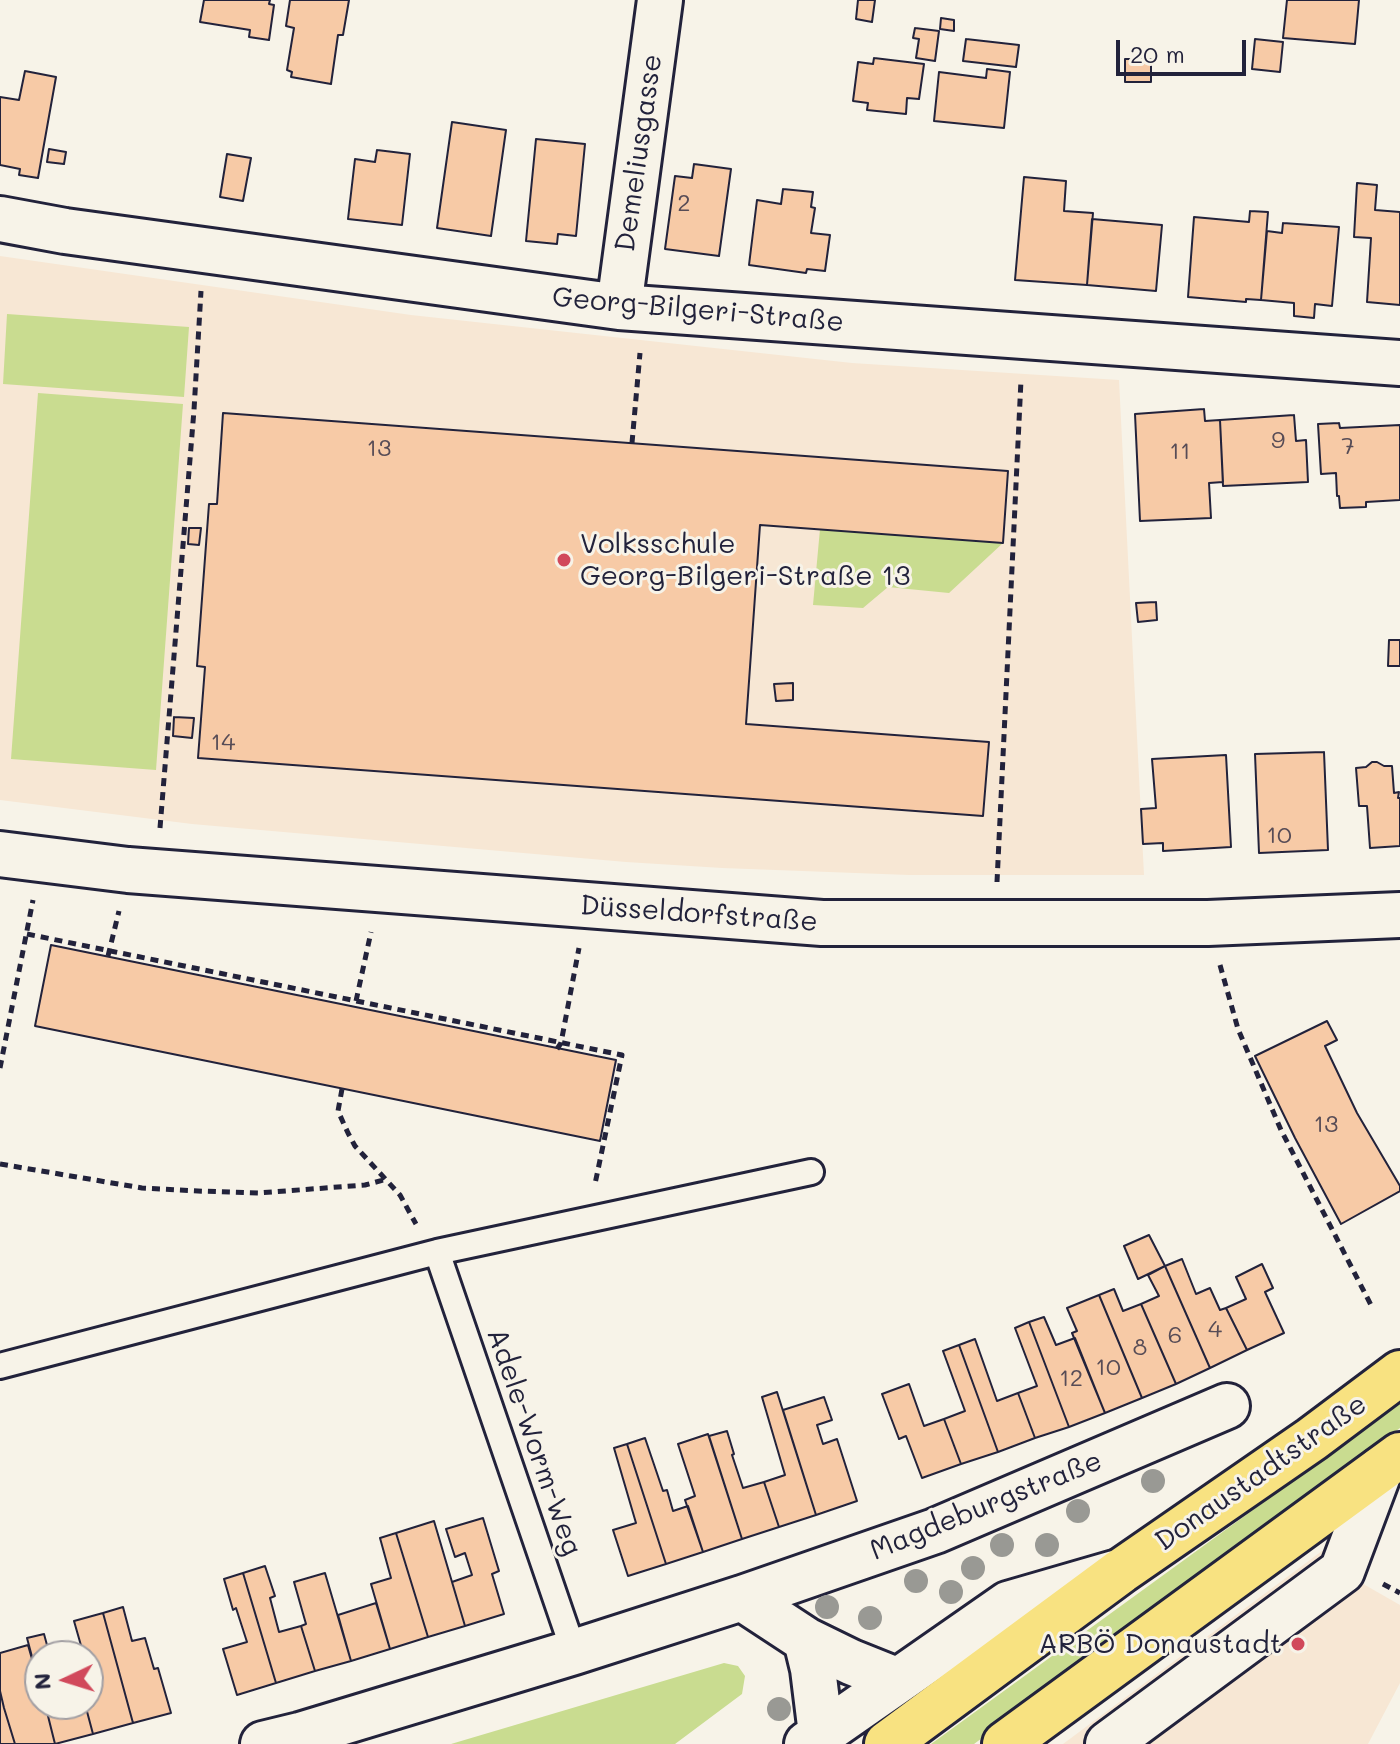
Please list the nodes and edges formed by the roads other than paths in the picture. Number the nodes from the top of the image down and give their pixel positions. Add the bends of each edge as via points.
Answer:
1 (660, 0) edge
2 (0, 219) edge
3 (619, 307) junction
4 (1400, 363) edge
5 (0, 854) edge
6 (1400, 915) edge
7 (811, 1172) dead end
8 (431, 1254) junction
9 (0, 1366) edge
10 (1400, 1373) edge
11 (1227, 1406) dead end
12 (1390, 1463) edge
13 (1121, 1571) junction
14 (742, 1598) junction
15 (806, 1640) junction
16 (574, 1652) junction
17 (896, 1680) junction
18 (814, 1739) edge
19 (263, 1744) edge
20 (887, 1744) edge
21 (1005, 1744) edge
22 (1108, 1744) edge

1 - 3 street, Demeliusgasse
2 - 3 street, Georg-Bilgeri-Straße
3 - 4 street, Georg-Bilgeri-Straße
5 - 6 street, Düsseldorfstraße via 128,870 822,923 1208,923
7 - 8 lane
8 - 9 lane
8 - 16 lane, Adele-Worm-Weg
10 - 13 main road, Donaustadtstraße
11 - 14 street, Magdeburgstraße via 935,1531
12 - 21 main road
12 - 22 street via 1342,1571
13 - 17 street, Donaustadtstraße via 1008,1604
13 - 20 main road, Donaustadtstraße
14 - 15 street
14 - 16 street, Magdeburgstraße
15 - 17 street
15 - 18 street via 813,1669
16 - 19 street, Magdeburgstraße
17 - 18 street, Donaustadtstraße

